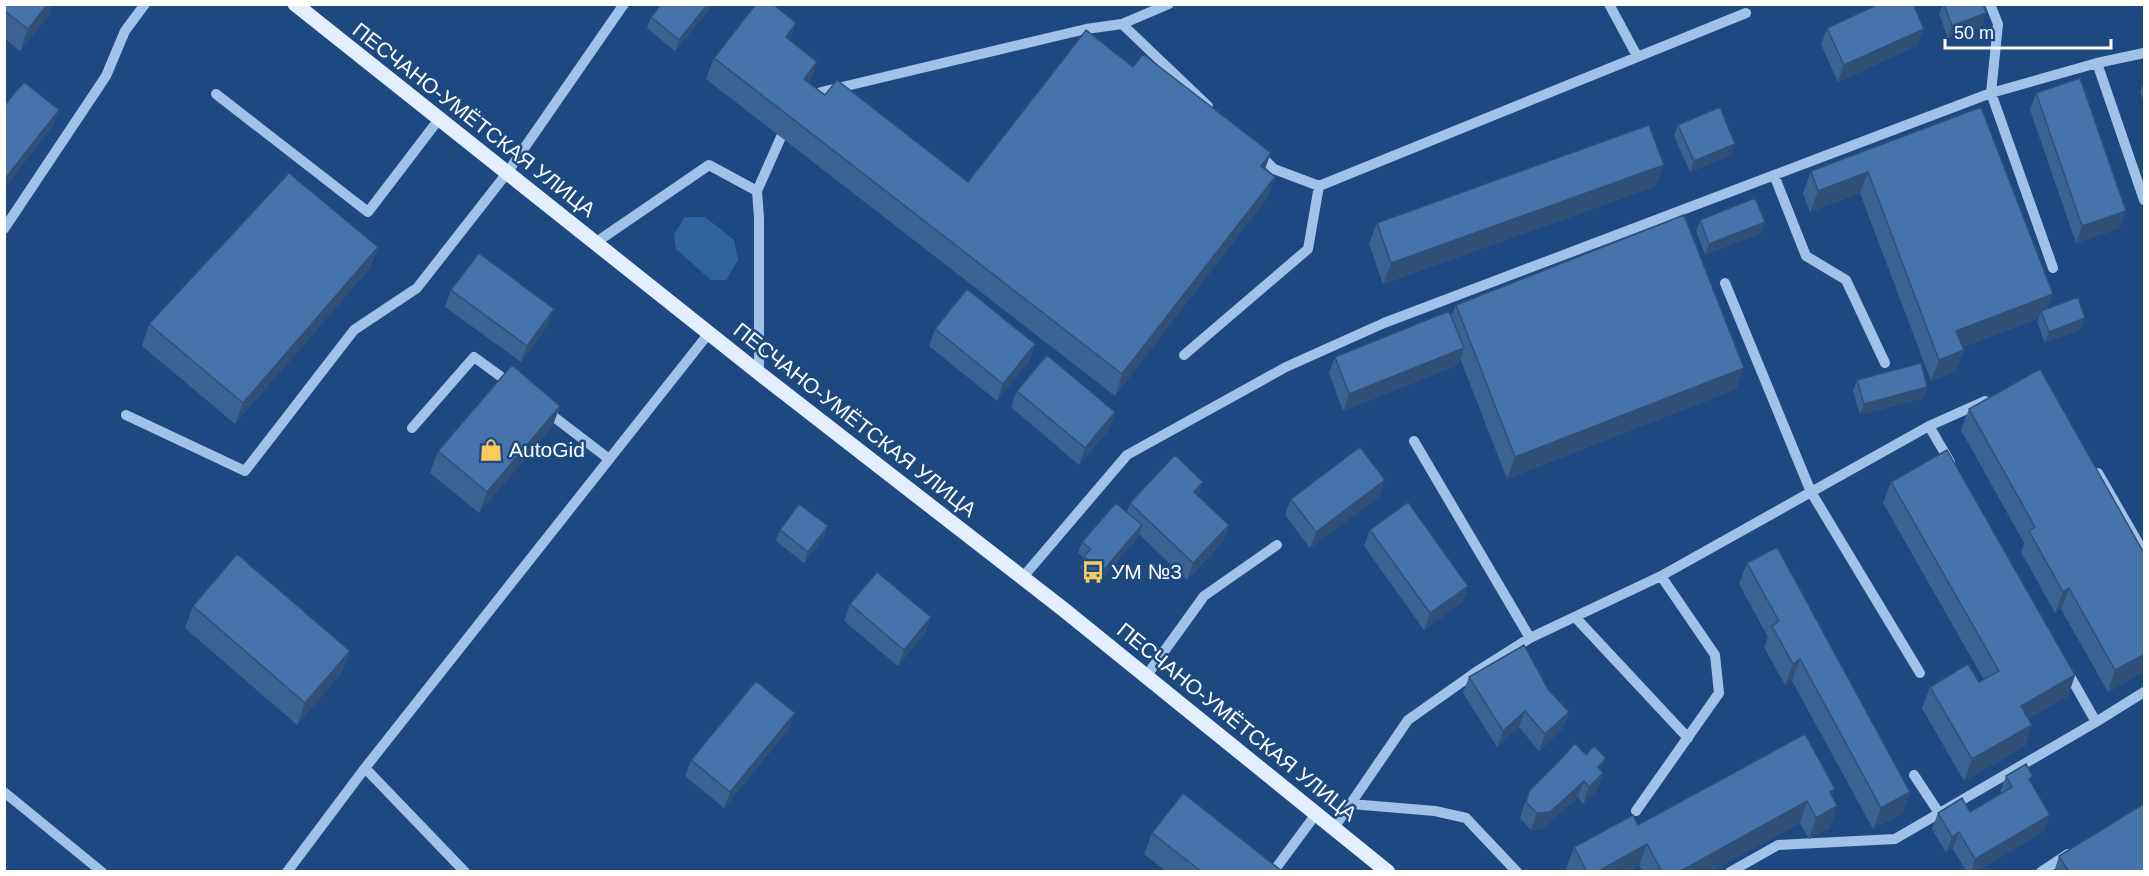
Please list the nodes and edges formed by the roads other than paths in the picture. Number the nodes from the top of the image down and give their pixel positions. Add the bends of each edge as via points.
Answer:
1 (145, 4) edge
2 (295, 4) edge
3 (624, 4) edge
4 (1169, 4) edge
5 (1609, 4) edge
6 (1990, 4) edge
7 (1746, 13) dead end
8 (1122, 24) junction
9 (2145, 53) edge
10 (1637, 56) junction
11 (2097, 63) junction
12 (1991, 93) junction
13 (216, 94) dead end
14 (806, 107) edge
15 (1215, 113) edge
16 (439, 119) junction
17 (781, 137) dead end
18 (1249, 145) edge
19 (507, 172) junction
20 (1774, 175) junction
21 (1319, 186) junction
22 (757, 191) junction
23 (2145, 200) edge
24 (4, 229) edge
25 (595, 243) junction
26 (2053, 267) dead end
27 (1725, 283) dead end
28 (709, 333) junction
29 (1184, 355) dead end
30 (1884, 363) dead end
31 (759, 373) junction
32 (519, 391) edge
33 (1991, 399) edge
34 (537, 404) edge
35 (126, 415) dead end
36 (1929, 426) junction
37 (412, 428) dead end
38 (1414, 441) dead end
39 (609, 459) junction
40 (2093, 465) edge
41 (1958, 477) edge
42 (1811, 492) junction
43 (1277, 545) dead end
44 (2145, 553) edge
45 (1661, 576) junction
46 (1023, 577) junction
47 (1575, 617) junction
48 (1530, 638) junction
49 (2062, 661) edge
50 (1920, 673) dead end
51 (1147, 675) junction
52 (2145, 692) edge
53 (2096, 722) junction
54 (1688, 738) junction
55 (365, 768) junction
56 (1914, 775) dead end
57 (4, 792) edge
58 (1350, 804) junction
59 (1636, 811) dead end
60 (1939, 813) junction
61 (1316, 814) junction
62 (1334, 828) junction
63 (2079, 847) edge
64 (102, 872) edge
65 (288, 872) edge
66 (465, 872) edge
67 (1273, 872) edge
68 (1388, 872) edge
69 (1517, 872) edge
70 (1730, 872) edge
71 (2041, 872) edge

1 - 24 lane via 125,31 100,86
2 - 16 main road, ПЕСЧАНО-УМЁТСКАЯ УЛИЦА
3 - 19 lane
4 - 8 lane
5 - 10 lane
6 - 12 lane via 1998,24
7 - 10 lane
8 - 14 lane via 1086,29 821,92
8 - 15 lane
9 - 11 lane
10 - 21 lane
11 - 12 lane
11 - 23 lane
12 - 20 lane
12 - 26 lane
13 - 16 lane via 368,212
16 - 19 main road, ПЕСЧАНО-УМЁТСКАЯ УЛИЦА
17 - 22 lane
18 - 21 lane via 1274,169
19 - 25 main road, ПЕСЧАНО-УМЁТСКАЯ УЛИЦА
19 - 35 lane via 417,288 354,330 245,471
20 - 30 lane via 1806,256 1846,280
20 - 46 lane via 1384,323 1286,367 1127,455
21 - 29 lane via 1308,249
22 - 25 lane via 709,165
22 - 31 lane
25 - 28 main road, ПЕСЧАНО-УМЁТСКАЯ УЛИЦА
27 - 42 lane
28 - 31 main road, ПЕСЧАНО-УМЁТСКАЯ УЛИЦА
28 - 39 lane
31 - 46 main road, ПЕСЧАНО-УМЁТСКАЯ УЛИЦА
32 - 37 lane via 474,357
33 - 36 lane
34 - 39 lane
36 - 41 lane
36 - 42 lane
38 - 48 lane
39 - 55 lane
40 - 44 lane
42 - 45 lane
42 - 50 lane
43 - 51 lane via 1204,596
45 - 47 lane
45 - 54 lane via 1715,656 1719,693
46 - 51 main road, ПЕСЧАНО-УМЁТСКАЯ УЛИЦА
47 - 48 lane
47 - 54 lane
48 - 58 lane via 1408,720
49 - 53 lane
51 - 61 main road, ПЕСЧАНО-УМЁТСКАЯ УЛИЦА
52 - 53 lane
53 - 60 lane
54 - 59 lane
55 - 65 lane
55 - 66 lane
56 - 60 lane
57 - 64 lane
58 - 62 lane
58 - 69 lane via 1435,811 1466,818
60 - 70 lane via 1895,839 1778,845
61 - 62 main road, ПЕСЧАНО-УМЁТСКАЯ УЛИЦА
61 - 67 lane
62 - 68 main road, ПЕСЧАНО-УМЁТСКАЯ УЛИЦА
63 - 71 lane

